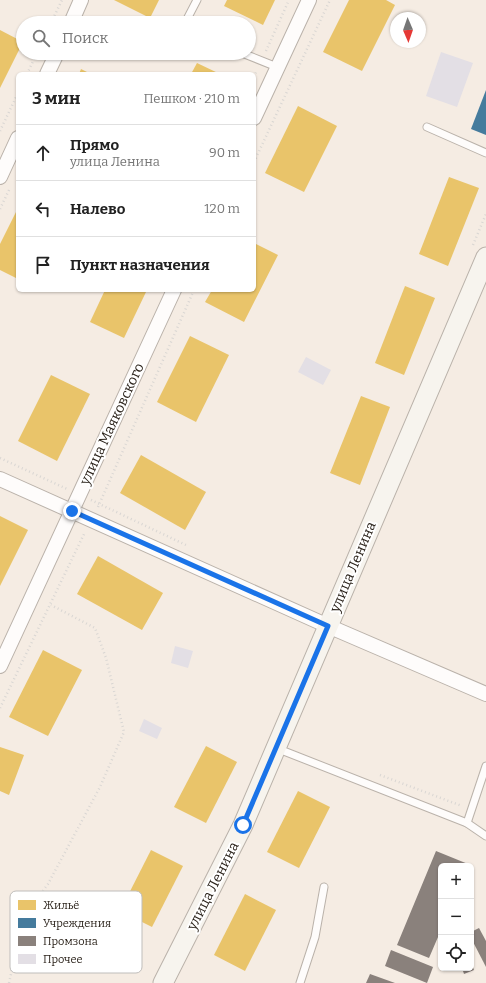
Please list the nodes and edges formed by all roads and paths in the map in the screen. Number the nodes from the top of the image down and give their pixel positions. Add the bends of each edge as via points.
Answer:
1 (62, 0) edge
2 (81, 0) edge
3 (197, 0) edge
4 (289, 0) edge
5 (309, 0) edge
6 (330, 0) edge
7 (54, 16) edge
8 (73, 16) edge
9 (189, 16) edge
10 (256, 59) edge
11 (34, 60) edge
12 (54, 60) edge
13 (261, 61) junction
14 (278, 67) junction
15 (28, 72) edge
16 (48, 72) edge
17 (256, 72) edge
18 (16, 97) edge
19 (256, 114) edge
20 (427, 128) dead end
21 (0, 131) edge
22 (16, 142) edge
23 (486, 153) edge
24 (256, 158) edge
25 (0, 177) edge
26 (486, 257) edge
27 (173, 292) edge
28 (193, 292) edge
29 (0, 458) edge
30 (0, 479) edge
31 (65, 488) dead end
32 (100, 504) dead end
33 (72, 511) junction
34 (86, 529) dead end
35 (51, 605) junction
36 (328, 626) junction
37 (0, 666) edge
38 (486, 694) edge
39 (0, 708) edge
40 (276, 748) junction
41 (486, 766) edge
42 (377, 774) dead end
43 (471, 810) junction
44 (466, 823) junction
45 (486, 836) edge
46 (324, 887) dead end
47 (42, 891) edge
48 (11, 973) edge
49 (9, 983) edge
50 (163, 983) edge
51 (300, 983) edge

1 - 7 path
2 - 8 street
3 - 9 lane
4 - 13 path
5 - 14 street
6 - 24 path
10 - 13 lane
11 - 15 path
12 - 16 street
13 - 14 lane
13 - 17 path
14 - 19 street
18 - 21 path
20 - 23 lane
22 - 25 street
26 - 36 main road, улица Ленина
27 - 33 street, улица Маяковского
28 - 32 path
29 - 31 path
30 - 33 street
33 - 36 street
33 - 37 street, улица Маяковского
34 - 35 path
35 - 39 path
35 - 47 path via 95,628 106,658 124,732 100,787
36 - 38 street
36 - 40 main road, улица Ленина
40 - 44 lane
40 - 50 main road, улица Ленина via 243,825
41 - 43 lane
42 - 43 path
43 - 44 lane
44 - 45 lane
46 - 51 lane via 315,937
48 - 49 path

